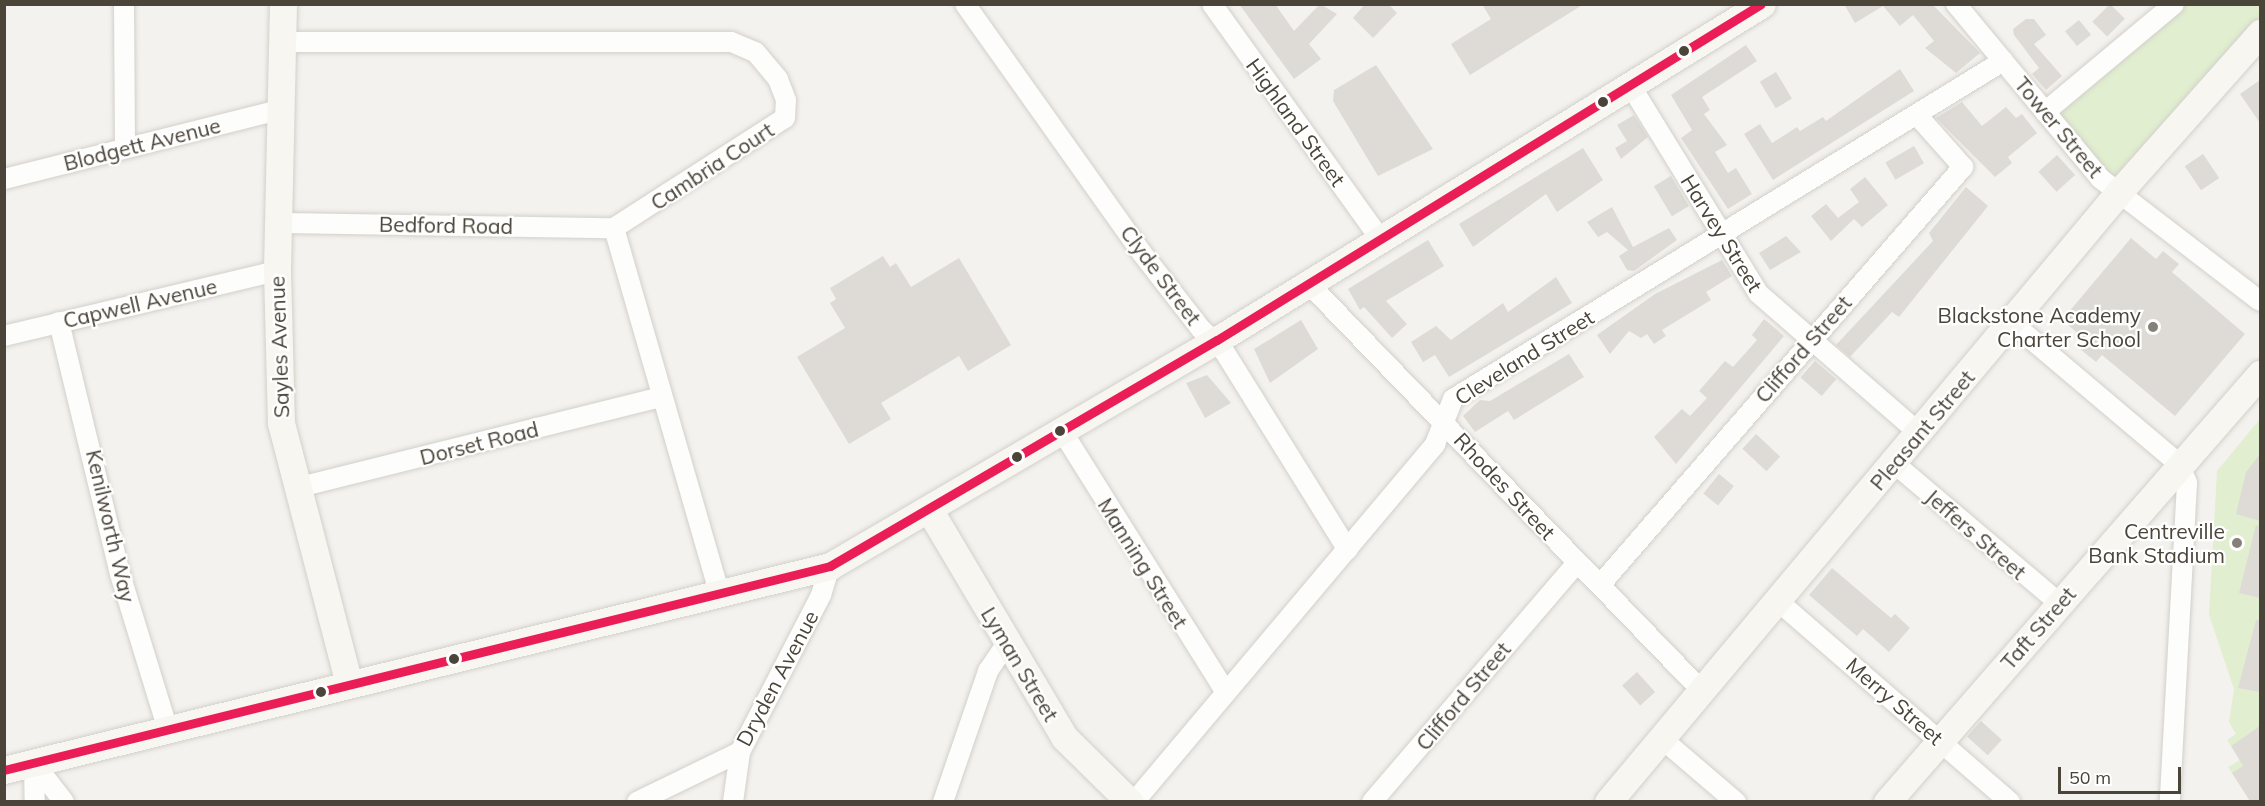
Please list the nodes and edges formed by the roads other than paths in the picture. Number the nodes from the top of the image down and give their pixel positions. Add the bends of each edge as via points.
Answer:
1 (124, 4) edge
2 (283, 4) edge
3 (965, 4) edge
4 (1212, 4) edge
5 (1762, 4) edge
6 (1956, 4) edge
7 (2174, 4) edge
8 (2260, 34) edge
9 (282, 42) junction
10 (2003, 61) junction
11 (1629, 83) junction
12 (279, 110) junction
13 (2045, 112) junction
14 (1917, 115) junction
15 (125, 148) junction
16 (4, 179) edge
17 (2119, 192) junction
18 (278, 223) junction
19 (614, 228) junction
20 (1722, 235) junction
21 (1380, 239) junction
22 (277, 271) junction
23 (1308, 283) junction
24 (2260, 301) edge
25 (59, 322) junction
26 (2011, 322) junction
27 (4, 336) edge
28 (1811, 339) junction
29 (1217, 340) junction
30 (2260, 374) edge
31 (661, 397) junction
32 (1441, 419) junction
33 (1062, 431) junction
34 (1920, 434) junction
35 (1894, 463) junction
36 (2179, 464) junction
37 (296, 488) junction
38 (930, 511) junction
39 (1348, 550) junction
40 (1577, 563) junction
41 (830, 566) junction
42 (1600, 585) junction
43 (719, 592) junction
44 (1779, 602) junction
45 (2059, 603) junction
46 (1006, 644) junction
47 (348, 681) junction
48 (1702, 691) junction
49 (1226, 692) junction
50 (168, 730) junction
51 (1661, 738) junction
52 (1941, 741) junction
53 (740, 752) junction
54 (34, 763) junction
55 (4, 770) edge
56 (35, 801) edge
57 (64, 801) edge
58 (637, 801) edge
59 (733, 801) edge
60 (943, 801) edge
61 (1130, 801) edge
62 (1134, 801) edge
63 (1372, 801) edge
64 (1608, 801) edge
65 (1736, 801) edge
66 (1887, 801) edge
67 (2010, 801) edge
68 (2170, 801) edge

1 - 15 street
2 - 9 street, Sayles Avenue
3 - 29 street, Clyde Street via 1141,252 1201,329
4 - 21 street, Highland Street
5 - 11 street
6 - 10 street, Tower Street
7 - 13 street
8 - 17 street, Pleasant Street
9 - 12 street, Sayles Avenue
9 - 19 street, Cambria Court via 672,40 731,42 755,52 778,79 786,100 785,118
10 - 13 street, Tower Street
10 - 14 street, Cleveland Street
11 - 20 street, Harvey Street
11 - 21 street
12 - 15 street, Blodgett Avenue
12 - 18 street, Sayles Avenue
13 - 17 street, Tower Street
14 - 20 street, Cleveland Street
14 - 28 street, Clifford Street via 1963,167
15 - 16 street, Blodgett Avenue
17 - 24 street, Tower Street
17 - 26 street, Pleasant Street
18 - 19 street, Bedford Road
18 - 22 street, Sayles Avenue
19 - 31 street
20 - 28 street, Harvey Street via 1758,293
20 - 32 street, Cleveland Street via 1453,399
21 - 23 street
22 - 25 street, Capwell Avenue
22 - 37 street, Sayles Avenue via 281,423
23 - 29 street
23 - 32 street, Rhodes Street
25 - 27 street, Capwell Avenue
25 - 50 street, Kenilworth Way via 120,574
26 - 34 street, Pleasant Street
26 - 36 street
28 - 34 street, Harvey Street
28 - 42 street, Clifford Street
29 - 33 street
29 - 39 street, Clyde Street
30 - 36 street, Taft Street
31 - 37 street, Dorset Road
31 - 43 street
32 - 39 street, Cleveland Street via 1435,444
32 - 40 street, Rhodes Street
33 - 38 street
33 - 49 street, Manning Street
34 - 35 street, Pleasant Street
35 - 44 street, Pleasant Street
35 - 45 street, Jeffers Street
36 - 45 street, Taft Street
36 - 68 street via 2188,497
37 - 47 street, Sayles Avenue
38 - 41 street
38 - 46 street, Lyman Street
39 - 49 street, Cleveland Street
40 - 42 street, Rhodes Street
40 - 63 street, Clifford Street
41 - 43 street
41 - 53 street, Dryden Avenue via 821,595
42 - 48 street, Rhodes Street
43 - 47 street
44 - 48 street, Pleasant Street
44 - 52 street, Merry Street
45 - 52 street, Taft Street
46 - 60 street via 988,671
46 - 61 street, Lyman Street via 1074,751
47 - 50 street
48 - 51 street, Pleasant Street
49 - 62 street, Cleveland Street
50 - 54 street
51 - 64 street, Pleasant Street
51 - 65 street
52 - 66 street, Taft Street
52 - 67 street, Merry Street
53 - 58 street, Dryden Avenue
53 - 59 street
54 - 55 street
54 - 56 street
54 - 57 street

